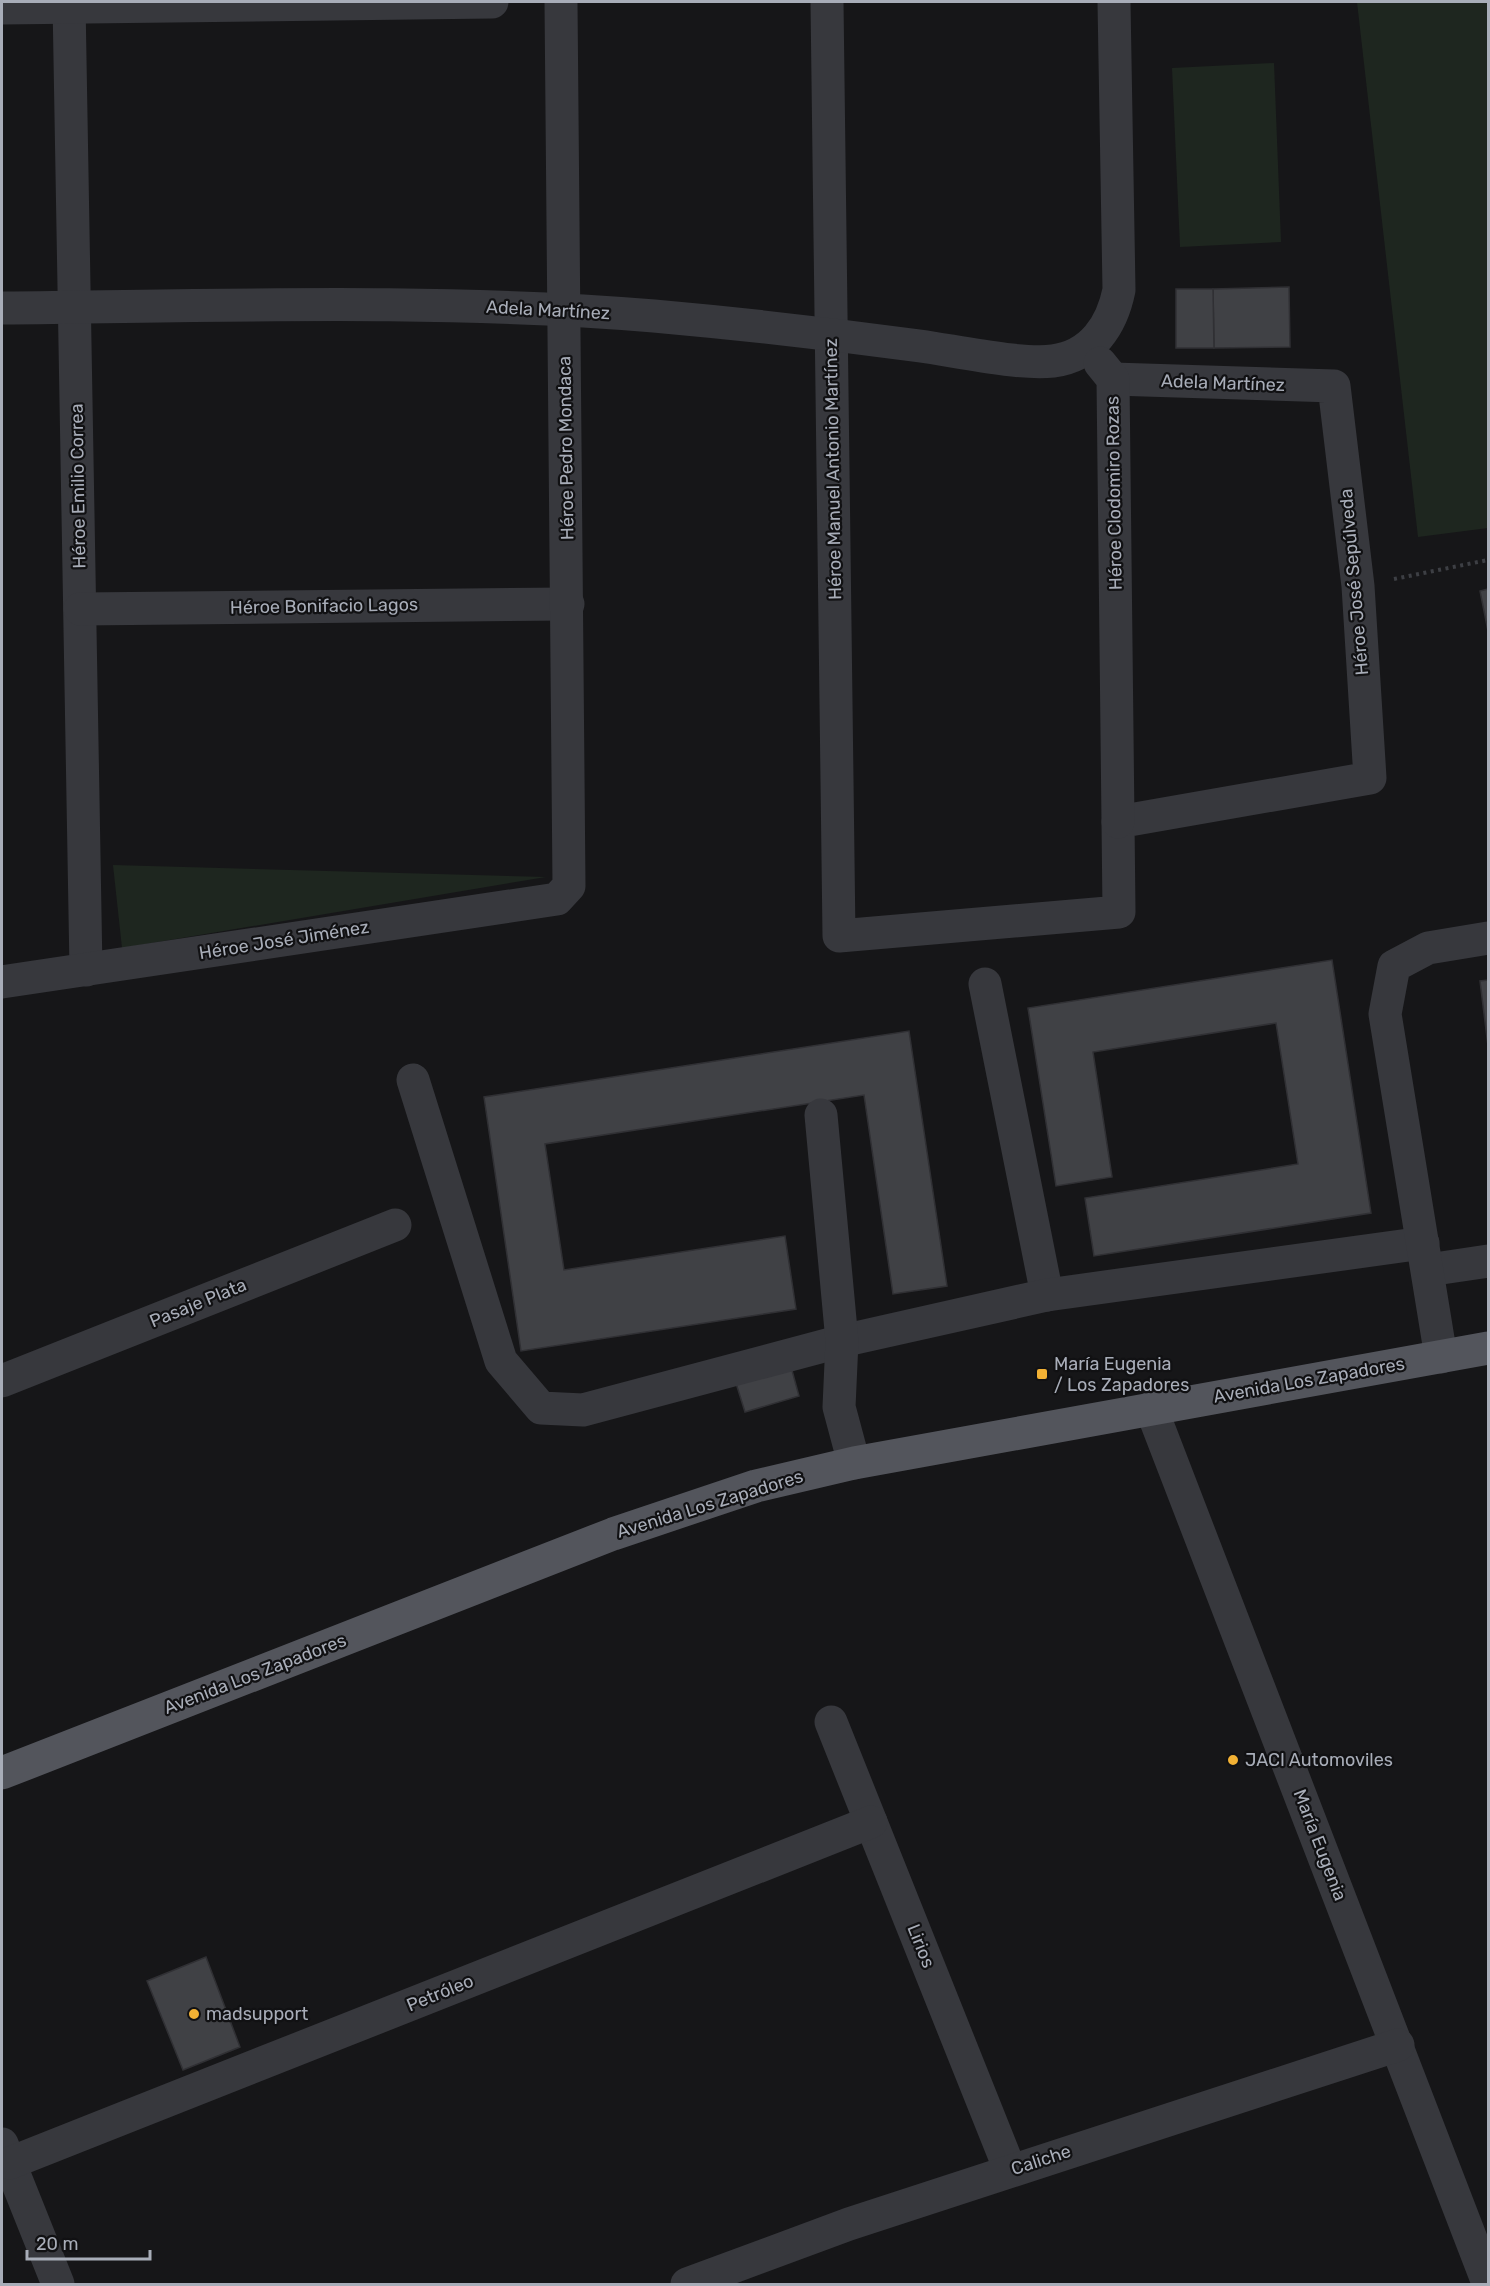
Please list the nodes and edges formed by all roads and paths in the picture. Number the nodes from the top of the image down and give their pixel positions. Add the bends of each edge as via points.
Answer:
1 (492, 2) edge
2 (561, 2) edge
3 (827, 2) edge
4 (1114, 2) edge
5 (69, 4) edge
6 (2, 9) edge
7 (75, 307) junction
8 (2, 308) edge
9 (565, 310) junction
10 (831, 334) junction
11 (1088, 347) junction
12 (1113, 379) junction
13 (1334, 386) joint
14 (1488, 560) edge
15 (1358, 586) junction
16 (568, 604) junction
17 (80, 609) junction
18 (1118, 822) junction
19 (564, 893) joint
20 (839, 936) joint
21 (1488, 938) edge
22 (86, 970) junction
23 (2, 982) edge
24 (985, 984) dead end
25 (413, 1080) dead end
26 (821, 1115) dead end
27 (395, 1225) dead end
28 (1425, 1256) junction
29 (1488, 1261) edge
30 (1047, 1295) junction
31 (842, 1341) junction
32 (1488, 1348) edge
33 (1441, 1357) junction
34 (2, 1380) edge
35 (1151, 1408) junction
36 (854, 1464) junction
37 (831, 1722) dead end
38 (2, 1773) edge
39 (871, 1822) junction
40 (1398, 2044) junction
41 (6, 2153) edge
42 (1010, 2170) junction
43 (1488, 2283) edge
44 (58, 2284) edge
45 (687, 2284) edge

1 - 5 street
2 - 9 street, Héroe Pedro Mondaca
3 - 10 street, Héroe Manuel Antonio Martínez
4 - 11 street via 1119,290 1110,322
5 - 6 street
5 - 7 street, Héroe Emilio Correa
7 - 8 street, Adela Martínez
7 - 9 street, Adela Martínez via 291,304
7 - 17 street, Héroe Emilio Correa
9 - 10 street, Adela Martínez
9 - 16 street, Héroe Pedro Mondaca
10 - 11 street, Adela Martínez via 1034,361 1053,361
10 - 20 street, Héroe Manuel Antonio Martínez
11 - 12 street, Héroe Clodomiro Rozas
12 - 13 street, Adela Martínez
12 - 18 street, Héroe Clodomiro Rozas
13 - 15 street, Héroe José Sepúlveda
14 - 15 path
15 - 18 street, Héroe José Sepúlveda via 1370,778
16 - 17 street, Héroe Bonifacio Lagos
16 - 19 street, Héroe Pedro Mondaca via 571,877
17 - 22 street, Héroe Emilio Correa
18 - 20 street, Héroe Clodomiro Rozas via 1119,912
19 - 22 street, Héroe José Jiménez via 547,901
21 - 28 street via 1428,948 1394,966 1384,1014
22 - 23 street, Héroe José Jiménez
24 - 30 street
25 - 31 street via 501,1361 542,1408 584,1410
26 - 31 street
27 - 34 street, Pasaje Plata
28 - 29 street
28 - 30 street
28 - 33 street
30 - 31 street
31 - 36 street via 839,1407
32 - 33 main road, Avenida Los Zapadores
33 - 35 main road, Avenida Los Zapadores
35 - 36 main road, Avenida Los Zapadores
35 - 40 street, María Eugenia
36 - 38 main road, Avenida Los Zapadores via 756,1486 634,1527
37 - 39 street, Lirios
39 - 41 street, Petróleo
39 - 42 street, Lirios
40 - 42 street, Caliche
40 - 43 street, María Eugenia
41 - 44 street
42 - 45 street, Caliche

